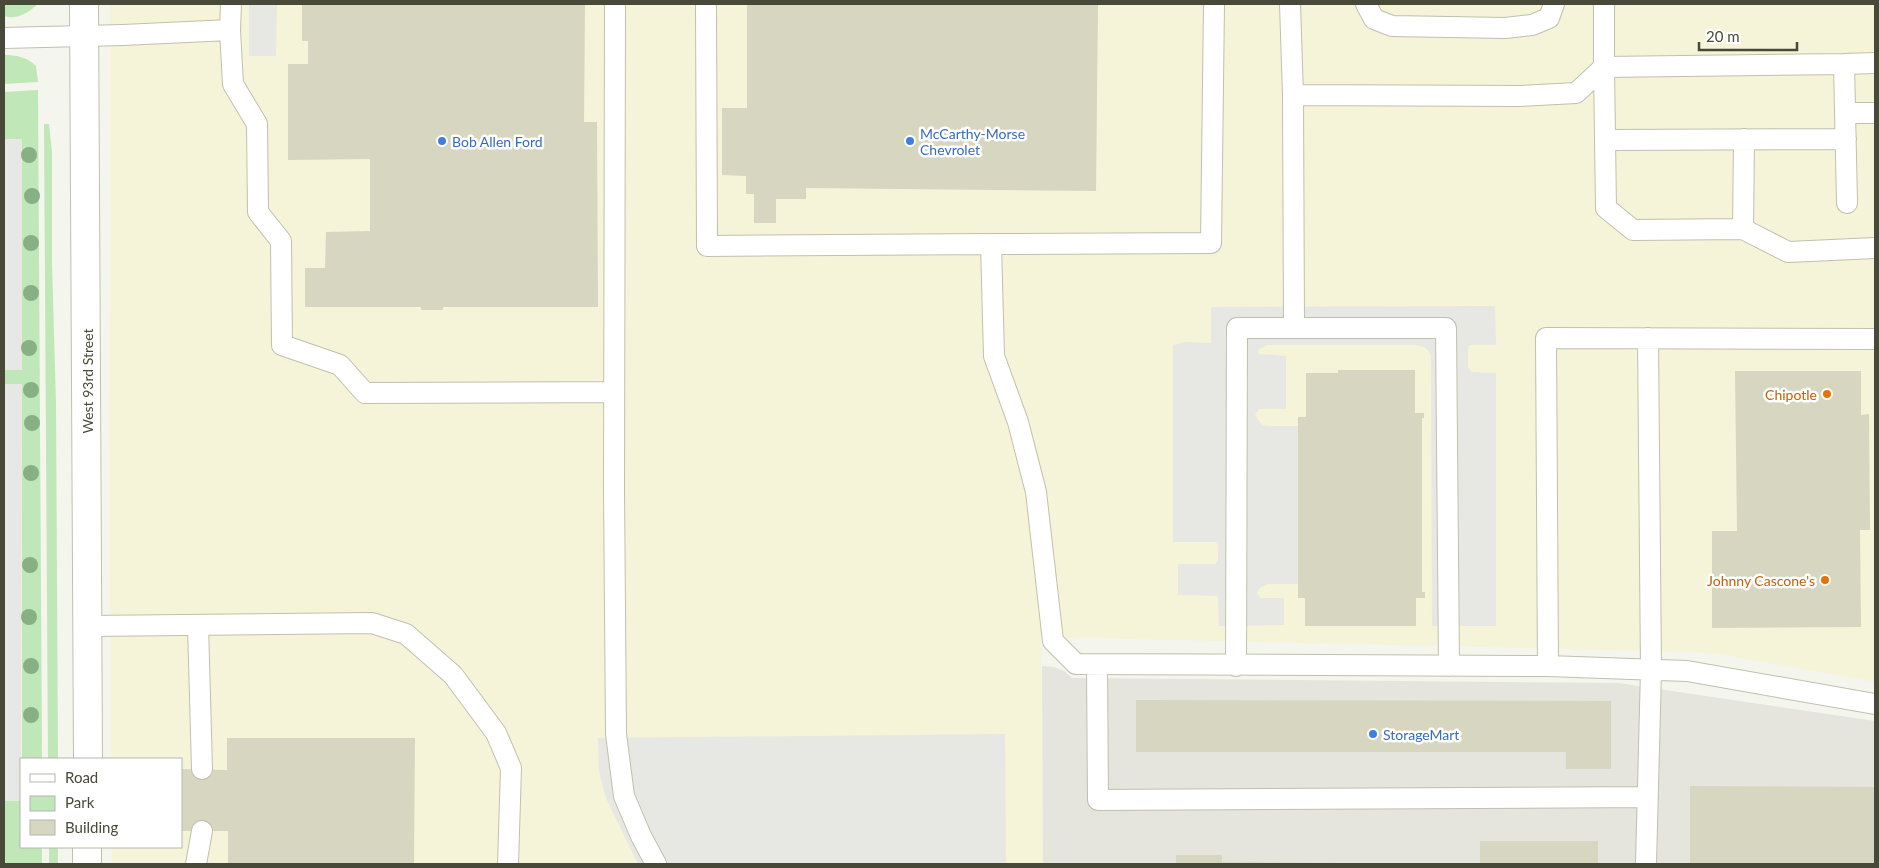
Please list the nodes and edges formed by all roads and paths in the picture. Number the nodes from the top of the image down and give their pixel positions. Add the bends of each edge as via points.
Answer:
1 (84, 4) edge
2 (231, 4) edge
3 (615, 4) edge
4 (706, 4) edge
5 (1214, 4) edge
6 (1290, 4) edge
7 (1366, 4) edge
8 (1554, 4) edge
9 (1604, 4) edge
10 (230, 30) junction
11 (85, 35) junction
12 (4, 38) edge
13 (1875, 63) edge
14 (1844, 64) junction
15 (1604, 67) junction
16 (1293, 95) junction
17 (1875, 112) edge
18 (1845, 113) junction
19 (1744, 139) junction
20 (1846, 139) junction
21 (1605, 140) junction
22 (1847, 203) dead end
23 (1743, 229) junction
24 (991, 244) junction
25 (1875, 248) edge
26 (1294, 328) junction
27 (1648, 338) junction
28 (1875, 339) edge
29 (614, 392) junction
30 (198, 625) junction
31 (88, 626) junction
32 (1097, 665) junction
33 (1236, 666) junction
34 (1449, 666) junction
35 (1548, 666) junction
36 (1651, 670) junction
37 (1875, 704) edge
38 (88, 758) edge
39 (202, 770) dead end
40 (1648, 797) junction
41 (202, 831) dead end
42 (87, 848) edge
43 (87, 864) edge
44 (196, 864) edge
45 (508, 864) edge
46 (656, 864) edge
47 (1646, 864) edge

1 - 11 street, West 93rd Street
2 - 10 lane
3 - 29 lane
4 - 24 lane via 707,246
5 - 24 lane via 1212,243
6 - 16 lane
7 - 8 lane via 1374,19 1392,26 1506,28 1532,25 1549,18
9 - 15 lane
10 - 11 lane
10 - 29 lane via 233,84 257,124 258,212 281,240 282,345 340,365 365,393
11 - 12 lane
11 - 31 street, West 93rd Street
13 - 14 lane
14 - 15 lane
14 - 18 lane
15 - 16 lane via 1576,93 1520,96
15 - 21 lane
16 - 26 lane
17 - 18 lane
18 - 20 lane
19 - 20 lane
19 - 21 lane
19 - 23 lane
20 - 22 lane
21 - 23 lane via 1606,208 1633,230
23 - 25 lane via 1788,252
24 - 32 lane via 994,356 1018,422 1036,492 1053,641 1076,664
26 - 33 lane via 1237,328
26 - 34 lane via 1446,328
27 - 28 lane
27 - 35 lane via 1546,338
27 - 36 lane
29 - 46 lane via 616,734 624,796
30 - 31 lane
30 - 39 lane
30 - 45 lane via 372,622 406,634 453,676 496,734 511,768
31 - 38 street, West 93rd Street
32 - 33 lane
32 - 40 lane via 1098,800
33 - 34 lane
34 - 35 lane
35 - 36 lane
36 - 37 lane via 1687,671
36 - 40 lane
40 - 47 lane
41 - 44 lane
42 - 43 street

